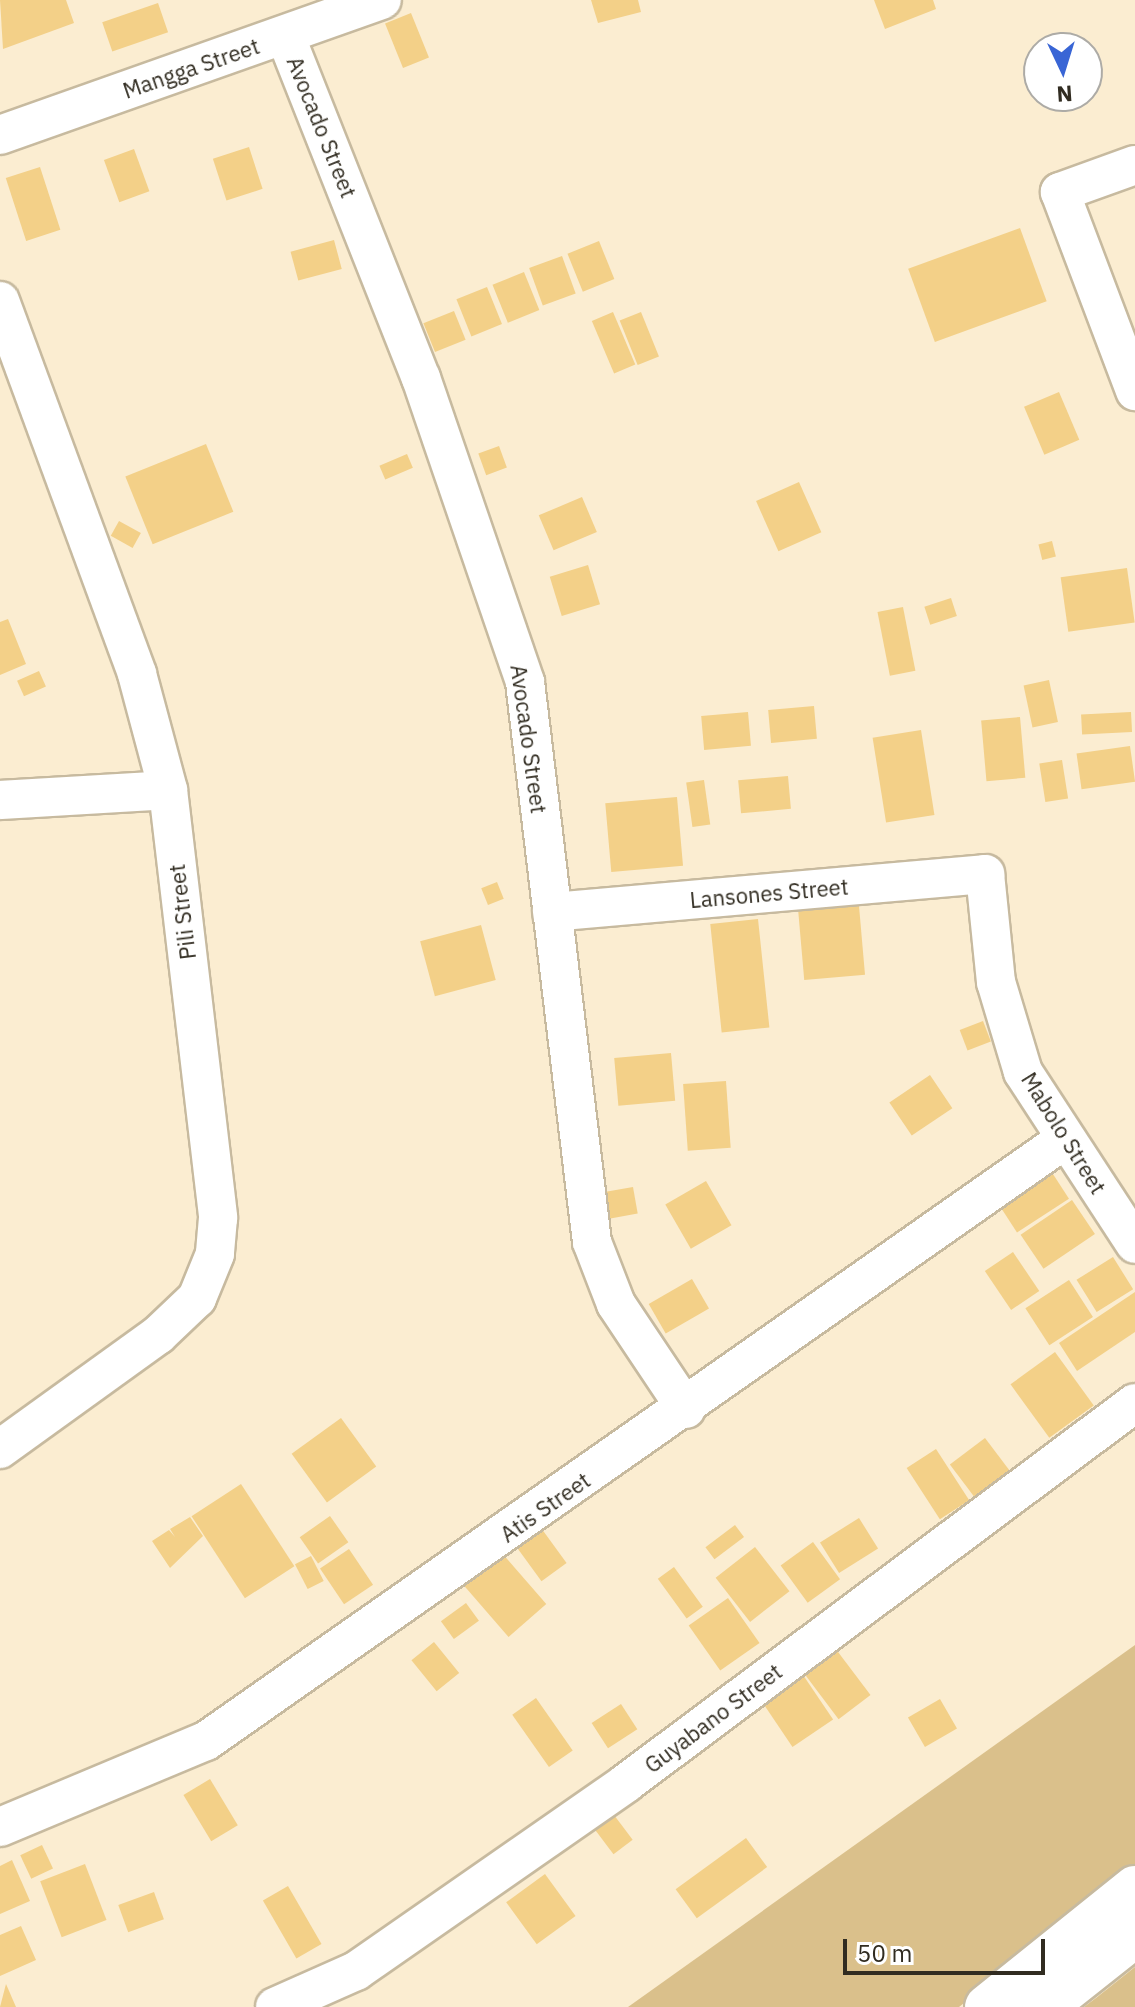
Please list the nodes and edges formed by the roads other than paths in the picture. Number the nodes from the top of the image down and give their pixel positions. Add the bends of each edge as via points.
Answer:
1 (382, 0) edge
2 (285, 35) junction
3 (0, 135) edge
4 (1135, 165) edge
5 (0, 301) edge
6 (1135, 391) edge
7 (168, 790) junction
8 (0, 800) edge
9 (985, 874) joint
10 (552, 912) junction
11 (1064, 1140) junction
12 (1135, 1244) edge
13 (1135, 1403) edge
14 (686, 1409) junction
15 (0, 1449) edge
16 (0, 1827) edge
17 (1135, 1888) edge
18 (1135, 1935) edge
19 (275, 2007) edge
20 (987, 2007) edge
21 (1044, 2007) edge

1 - 2 street, Mangga Street
2 - 3 street, Mangga Street
2 - 10 street, Avocado Street via 421,378 509,627 525,682
4 - 6 street via 1060,192
5 - 7 street, Pili Street via 137,674
7 - 8 street
7 - 15 street, Pili Street via 218,1218 215,1254 197,1298 158,1335
9 - 10 street, Lansones Street
9 - 11 street, Mabolo Street via 996,982 1023,1072
10 - 14 street, Avocado Street via 592,1242 616,1304
11 - 12 street, Mabolo Street
11 - 14 street, Atis Street
13 - 19 street, Guyabano Street via 626,1783 356,1971
14 - 16 street, Atis Street via 206,1741
17 - 20 main road
18 - 21 main road

